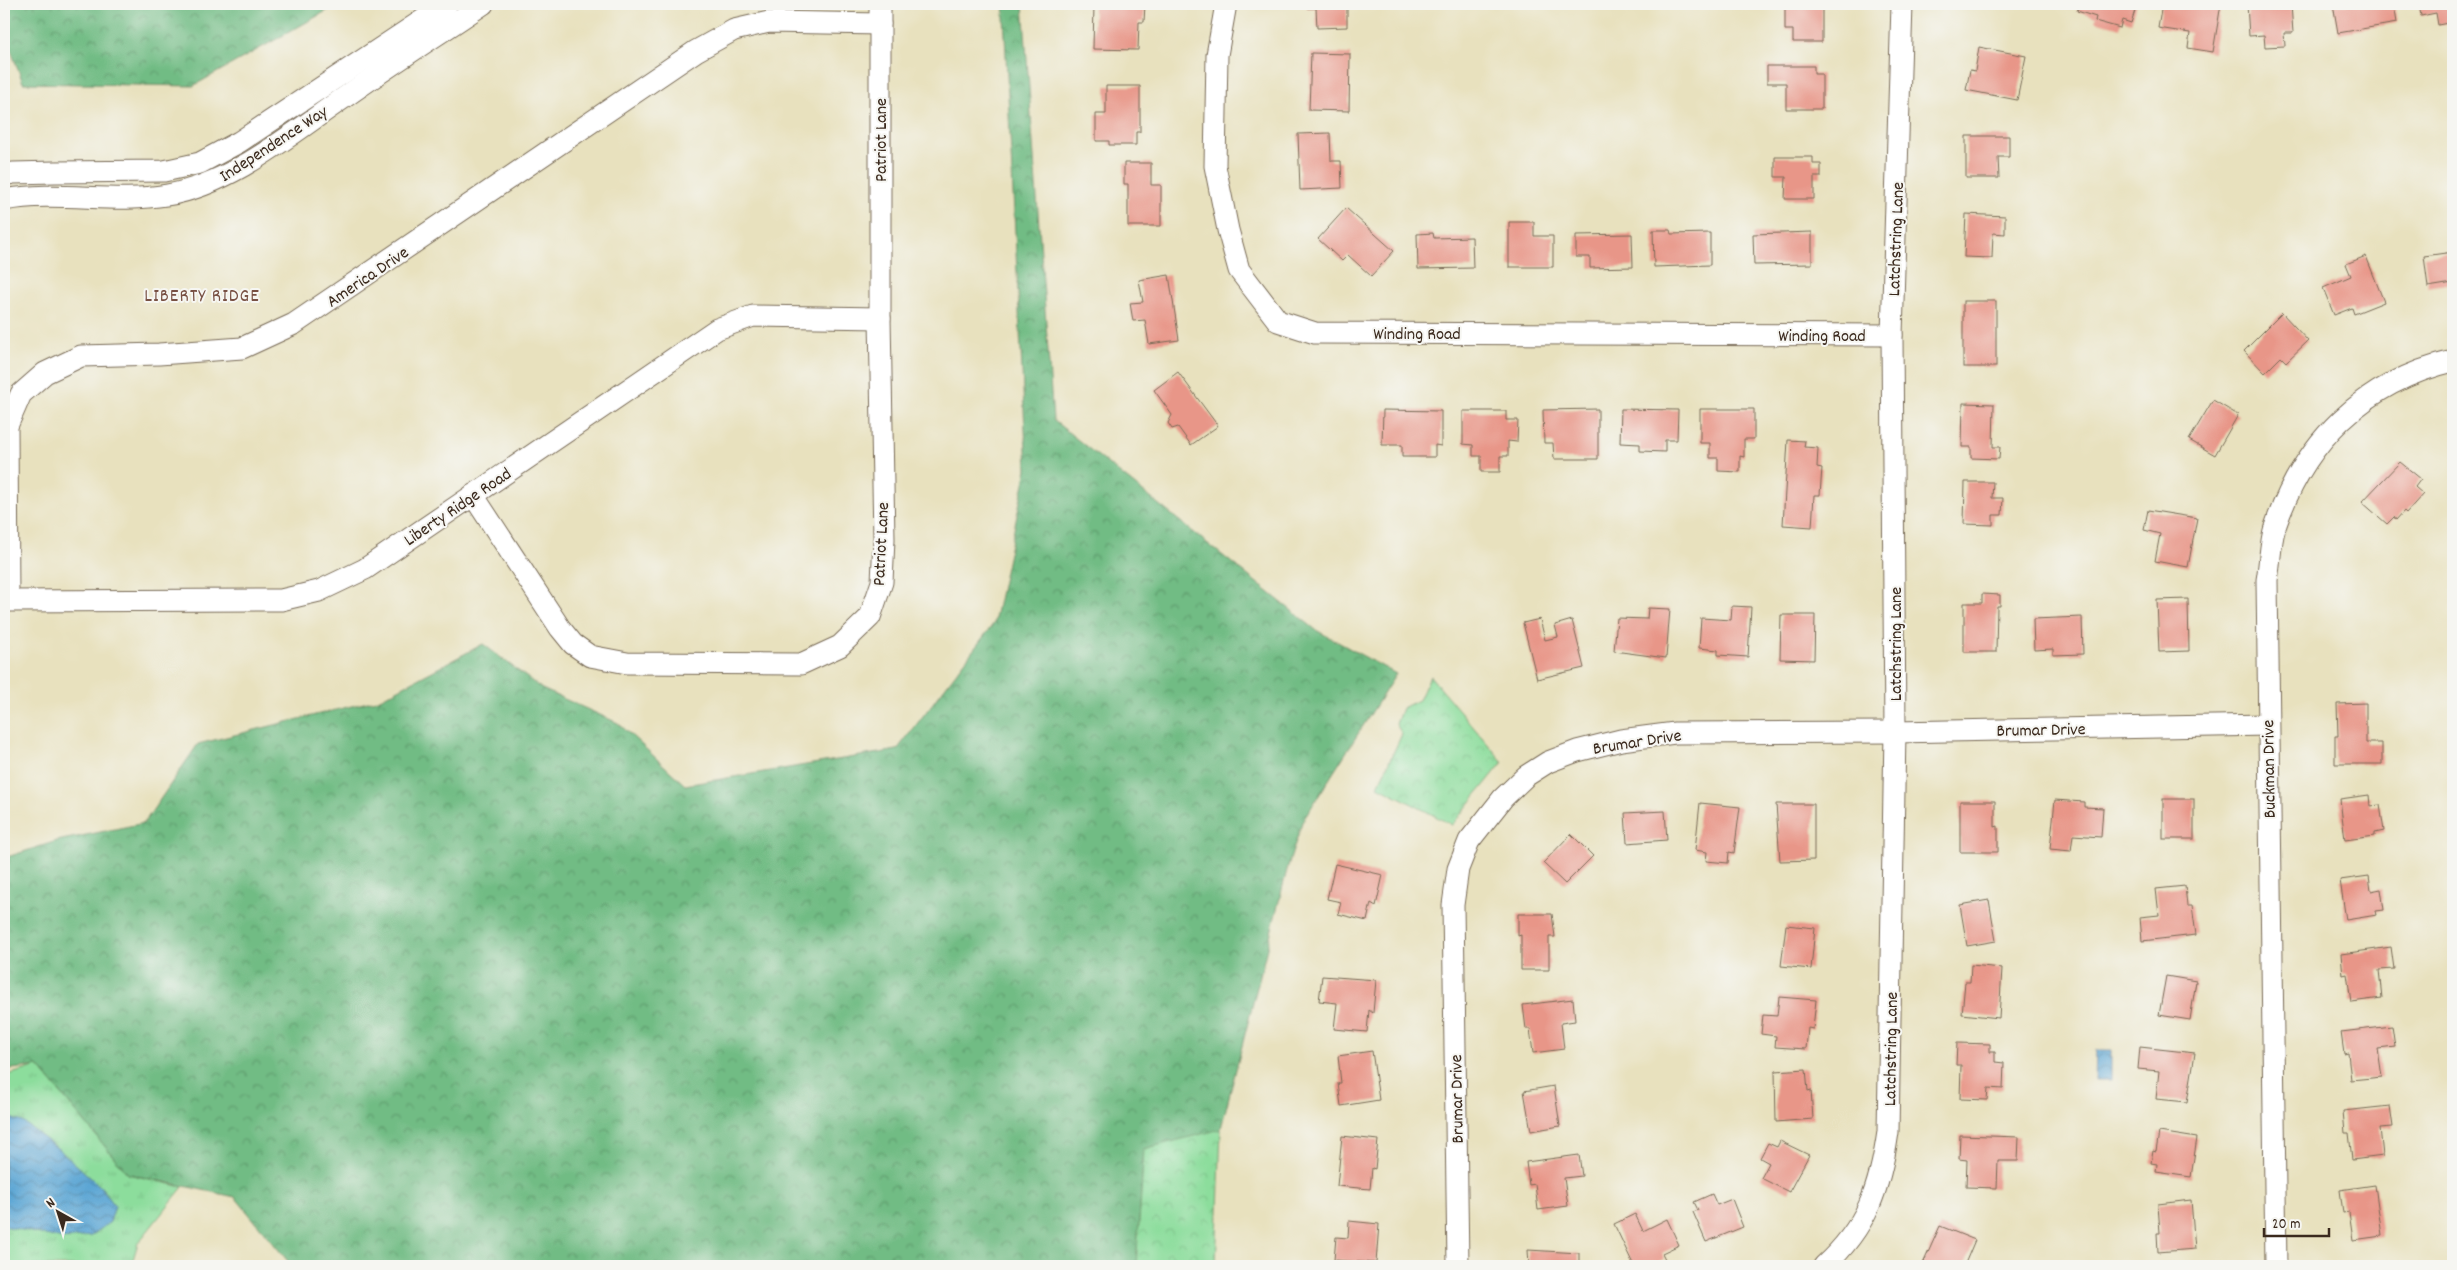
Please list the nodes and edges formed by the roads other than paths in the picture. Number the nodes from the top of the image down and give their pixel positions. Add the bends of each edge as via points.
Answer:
1 (447, 4) edge
2 (483, 4) edge
3 (1226, 4) edge
4 (1902, 4) edge
5 (880, 14) edge
6 (4, 175) edge
7 (4, 200) edge
8 (880, 318) junction
9 (1892, 335) junction
10 (2453, 361) edge
11 (473, 495) junction
12 (6, 601) edge
13 (2268, 725) junction
14 (1895, 732) junction
15 (1458, 1266) edge
16 (1824, 1266) edge
17 (2276, 1266) edge

1 - 6 street, Independence Way via 238,142 200,163 164,171
2 - 7 street, Independence Way via 260,155 207,184 167,195
3 - 9 street, Winding Road via 1217,55 1215,166 1239,270 1278,322 1315,333
4 - 9 street, Latchstring Lane
5 - 8 street, Patriot Lane
5 - 12 street, America Drive via 769,22 734,30 696,51 294,324 242,348 81,356 45,373 21,394 7,426
8 - 11 street, Liberty Ridge Road via 753,316 717,329
8 - 11 street, Patriot Lane via 882,582 870,617 840,646 801,664 627,664 590,656 573,644 560,628
9 - 14 street, Latchstring Lane
10 - 13 street, Buckman Drive via 2408,374 2378,390 2325,436 2304,463 2275,528 2267,580
11 - 12 street, Liberty Ridge Road via 365,569 319,591 281,600
13 - 14 street, Brumar Drive
13 - 17 street, Buckman Drive
14 - 15 street, Brumar Drive via 1675,733 1621,740 1548,762 1520,781 1486,818 1469,841 1458,868 1453,905
14 - 16 street, Latchstring Lane via 1885,1156 1870,1206 1851,1240

